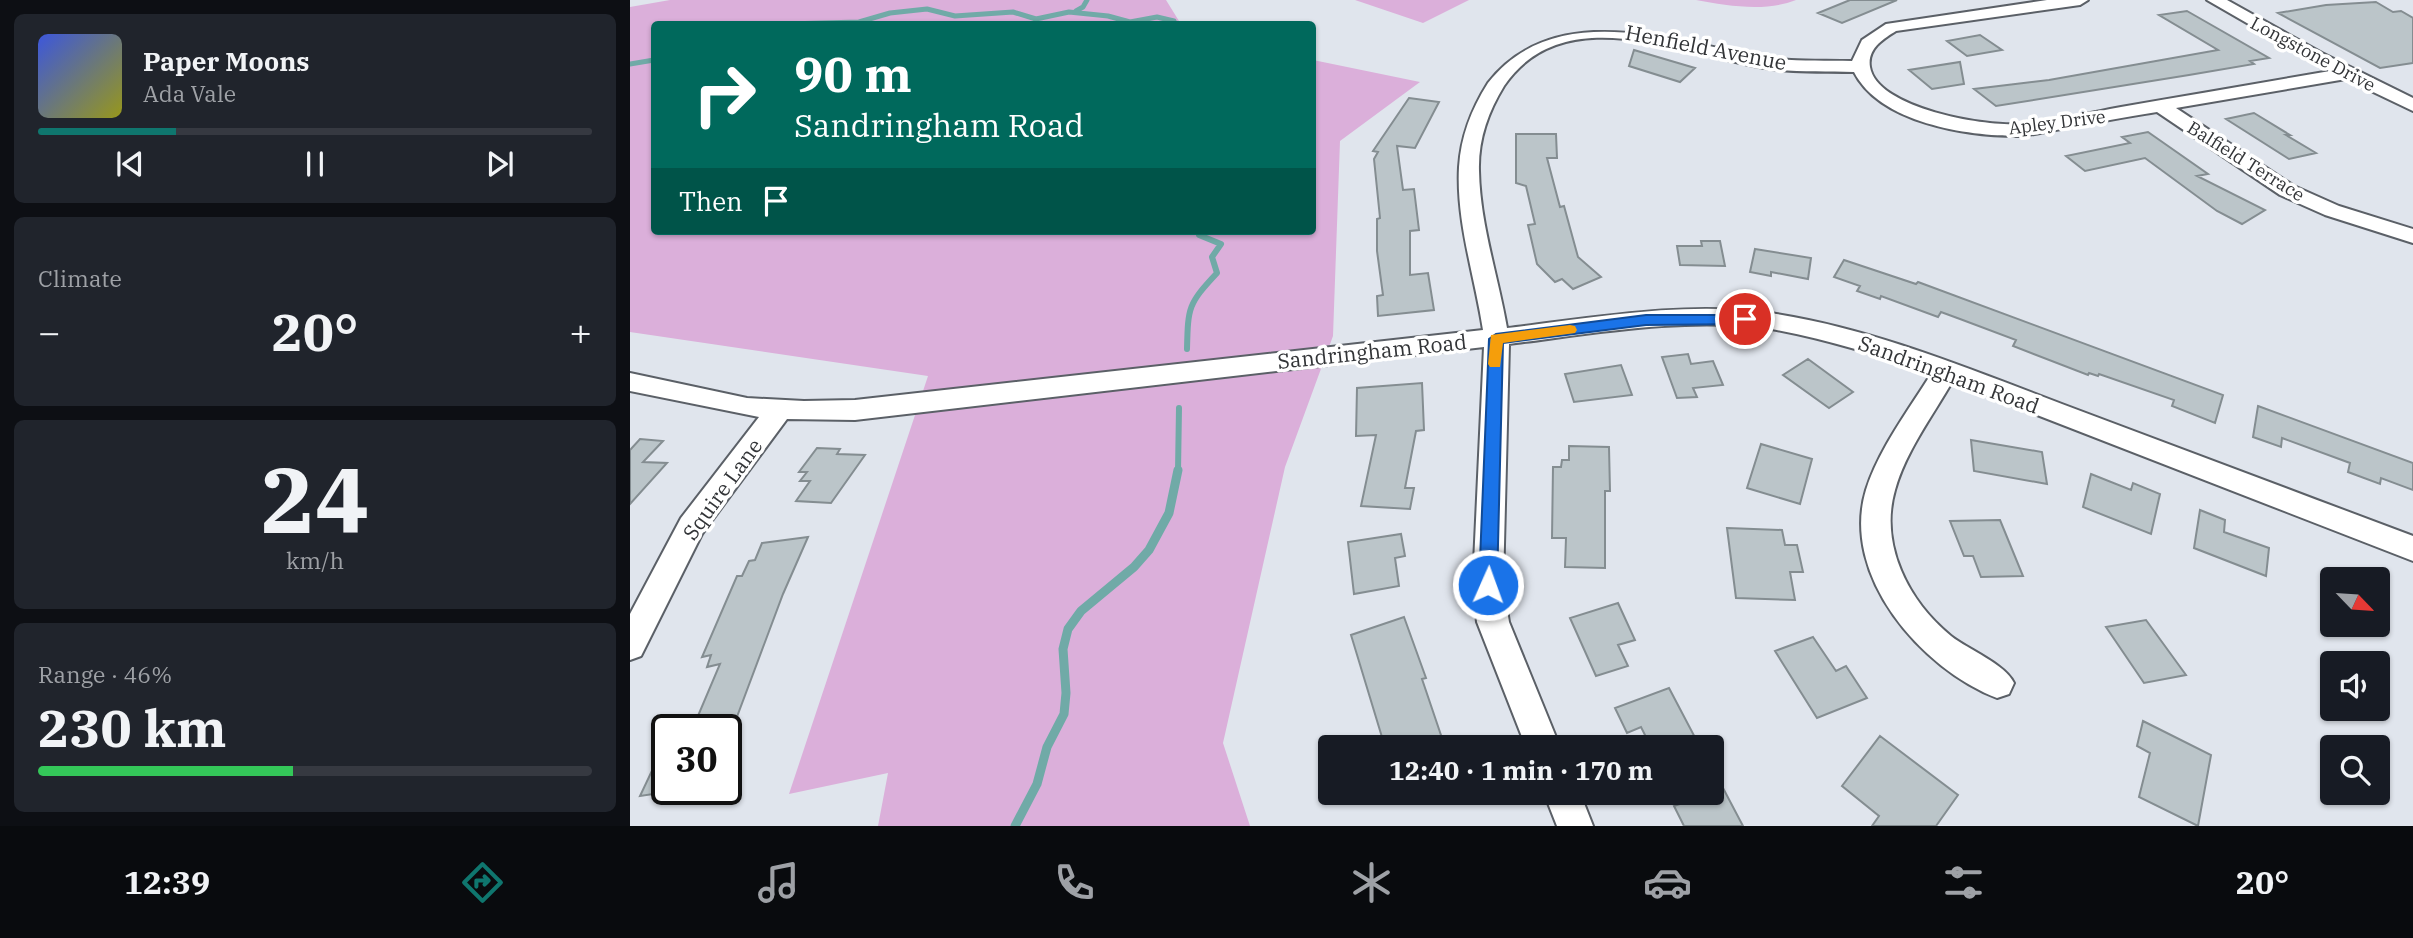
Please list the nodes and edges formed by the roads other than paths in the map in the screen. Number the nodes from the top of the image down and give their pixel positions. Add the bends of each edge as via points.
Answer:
1 (2080, 0) edge
2 (2215, 0) edge
3 (1861, 67) junction
4 (2347, 73) junction
5 (2413, 105) edge
6 (2162, 107) junction
7 (2413, 236) edge
8 (1496, 339) junction
9 (1946, 370) junction
10 (630, 382) edge
11 (780, 409) junction
12 (2413, 549) edge
13 (630, 646) edge
14 (1997, 683) dead end
15 (1538, 735) edge
16 (1567, 805) edge
17 (1575, 826) edge

1 - 3 street via 1892,27 1872,37
2 - 4 street, Longstone Drive
3 - 6 street, Apley Drive via 1865,78 1898,104 1988,129 2021,130
3 - 8 street, Henfield Avenue via 1770,63 1616,30 1556,37 1512,63 1480,108 1468,177
4 - 5 street, Longstone Drive
4 - 6 street, Apley Drive
6 - 7 street, Balfield Terrace via 2305,200
8 - 9 street, Sandringham Road via 1646,320 1721,317 1821,330
8 - 11 street, Sandringham Road via 1379,348 942,402 855,410
8 - 15 street, Henfield Avenue via 1488,585 1493,622
9 - 12 street, Sandringham Road
9 - 14 street via 1883,482 1876,510 1879,546 1896,591 1924,631 1951,655
10 - 11 street, Sandringham Road via 747,407
11 - 13 street, Squire Lane via 691,527
16 - 17 street

